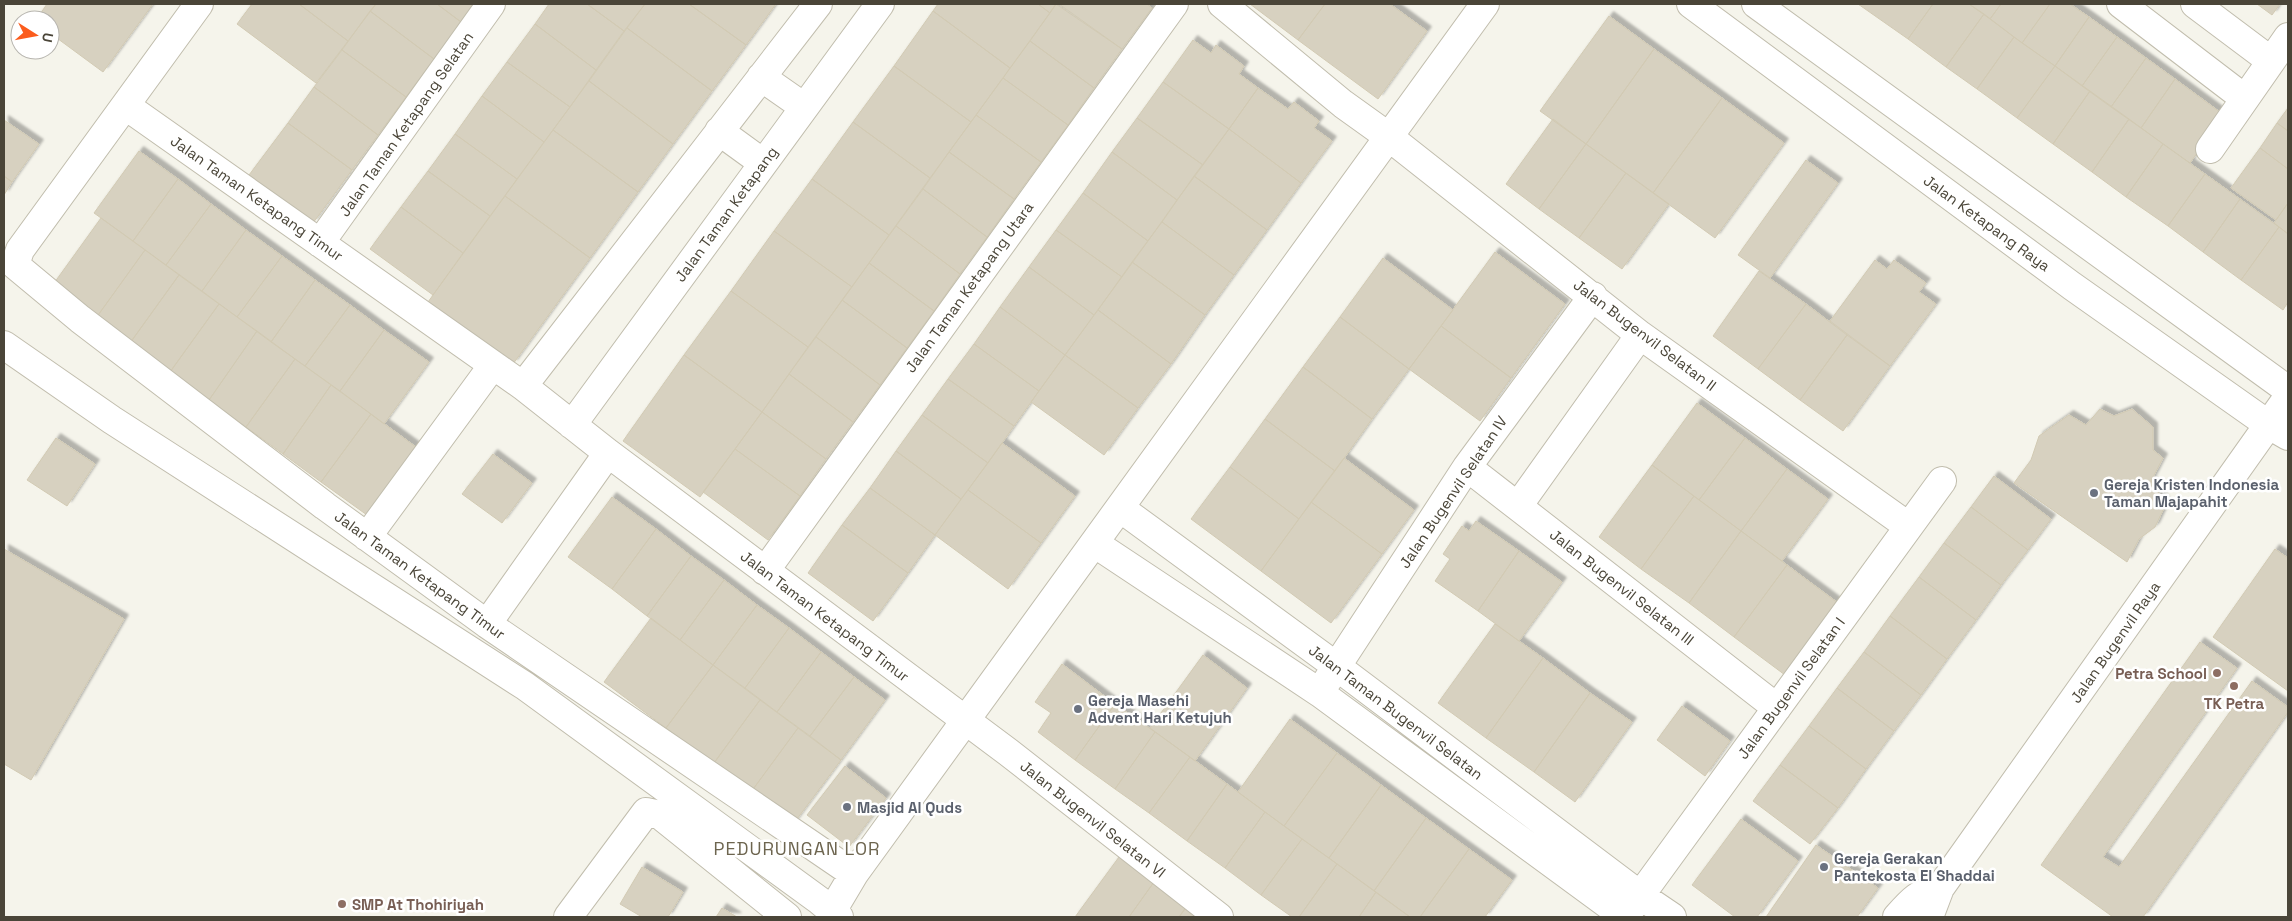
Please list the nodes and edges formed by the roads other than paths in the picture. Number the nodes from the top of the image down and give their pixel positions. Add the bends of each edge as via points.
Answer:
1 (198, 4) edge
2 (491, 4) edge
3 (818, 4) edge
4 (880, 4) edge
5 (1174, 4) edge
6 (1222, 4) edge
7 (1485, 4) edge
8 (1690, 4) edge
9 (1756, 4) edge
10 (2121, 4) edge
11 (2195, 4) edge
12 (2288, 37) edge
13 (2271, 61) junction
14 (762, 77) junction
15 (2244, 98) junction
16 (126, 106) junction
17 (804, 108) junction
18 (720, 131) junction
19 (1389, 137) junction
20 (2210, 149) dead end
21 (763, 163) junction
22 (320, 243) junction
23 (1593, 296) junction
24 (1640, 334) junction
25 (4, 345) edge
26 (493, 365) junction
27 (522, 386) junction
28 (2288, 390) edge
29 (2288, 397) edge
30 (572, 425) junction
31 (2279, 431) edge
32 (608, 453) junction
33 (1467, 467) junction
34 (1942, 481) dead end
35 (1518, 506) junction
36 (1120, 508) junction
37 (1908, 526) junction
38 (367, 537) junction
39 (1094, 543) junction
40 (765, 571) junction
41 (486, 624) junction
42 (1336, 666) junction
43 (1320, 694) junction
44 (1777, 708) junction
45 (964, 722) junction
46 (854, 874) junction
47 (1940, 888) junction
48 (824, 912) edge
49 (1629, 912) edge
50 (568, 917) edge
51 (788, 917) edge
52 (1219, 917) edge
53 (1672, 917) edge
54 (1897, 917) edge
55 (1929, 917) edge

1 - 16 street
2 - 22 street, Jalan Taman Ketapang Selatan
3 - 14 street
4 - 17 street, Jalan Taman Ketapang
5 - 40 street, Jalan Taman Ketapang Utara
6 - 19 street, Jalan Bugenvil Selatan II via 1343,104
7 - 19 street
8 - 31 street, Jalan Ketapang Raya via 2072,286
9 - 28 street
10 - 15 street
11 - 13 street
12 - 13 street
13 - 15 street
14 - 17 street
14 - 18 street
15 - 20 street
16 - 22 street, Jalan Taman Ketapang Timur
16 - 38 street, Jalan Taman Ketapang Timur via 20,250 15,265
17 - 21 street, Jalan Taman Ketapang
18 - 21 street
18 - 27 street
19 - 23 street, Jalan Bugenvil Selatan II
19 - 36 street
21 - 30 street, Jalan Taman Ketapang
22 - 26 street, Jalan Taman Ketapang Timur
23 - 24 street, Jalan Bugenvil Selatan II
23 - 33 street, Jalan Bugenvil Selatan IV
24 - 35 street
24 - 37 street, Jalan Bugenvil Selatan II
25 - 48 street via 112,420 525,686
26 - 27 street, Jalan Taman Ketapang Timur
26 - 38 street
27 - 30 street, Jalan Taman Ketapang Timur
29 - 31 street, Jalan Bugenvil Raya
30 - 32 street, Jalan Taman Ketapang Timur
31 - 47 street, Jalan Bugenvil Raya
32 - 40 street, Jalan Taman Ketapang Timur
32 - 41 street
33 - 35 street, Jalan Bugenvil Selatan III
33 - 42 street, Jalan Bugenvil Selatan IV
34 - 37 street, Jalan Bugenvil Selatan I
35 - 44 street, Jalan Bugenvil Selatan III
36 - 39 street
36 - 42 street, Jalan Taman Bugenvil Selatan
37 - 44 street, Jalan Bugenvil Selatan I
38 - 41 street, Jalan Taman Ketapang Timur
39 - 43 street, Jalan Taman Bugenvil Selatan
39 - 45 street
40 - 45 street, Jalan Taman Ketapang Timur
41 - 46 street, Jalan Taman Ketapang Timur
42 - 43 street, Jalan Bugenvil Selatan IV
42 - 49 street, Jalan Taman Bugenvil Selatan
43 - 49 street, Jalan Taman Bugenvil Selatan
44 - 49 street, Jalan Bugenvil Selatan I
45 - 46 street
45 - 52 street, Jalan Bugenvil Selatan VI via 1008,752
46 - 48 street
47 - 54 street via 1923,892
47 - 55 street, Jalan Bugenvil Raya
49 - 53 street, Jalan Taman Bugenvil Selatan
50 - 51 street via 646,812 660,815

